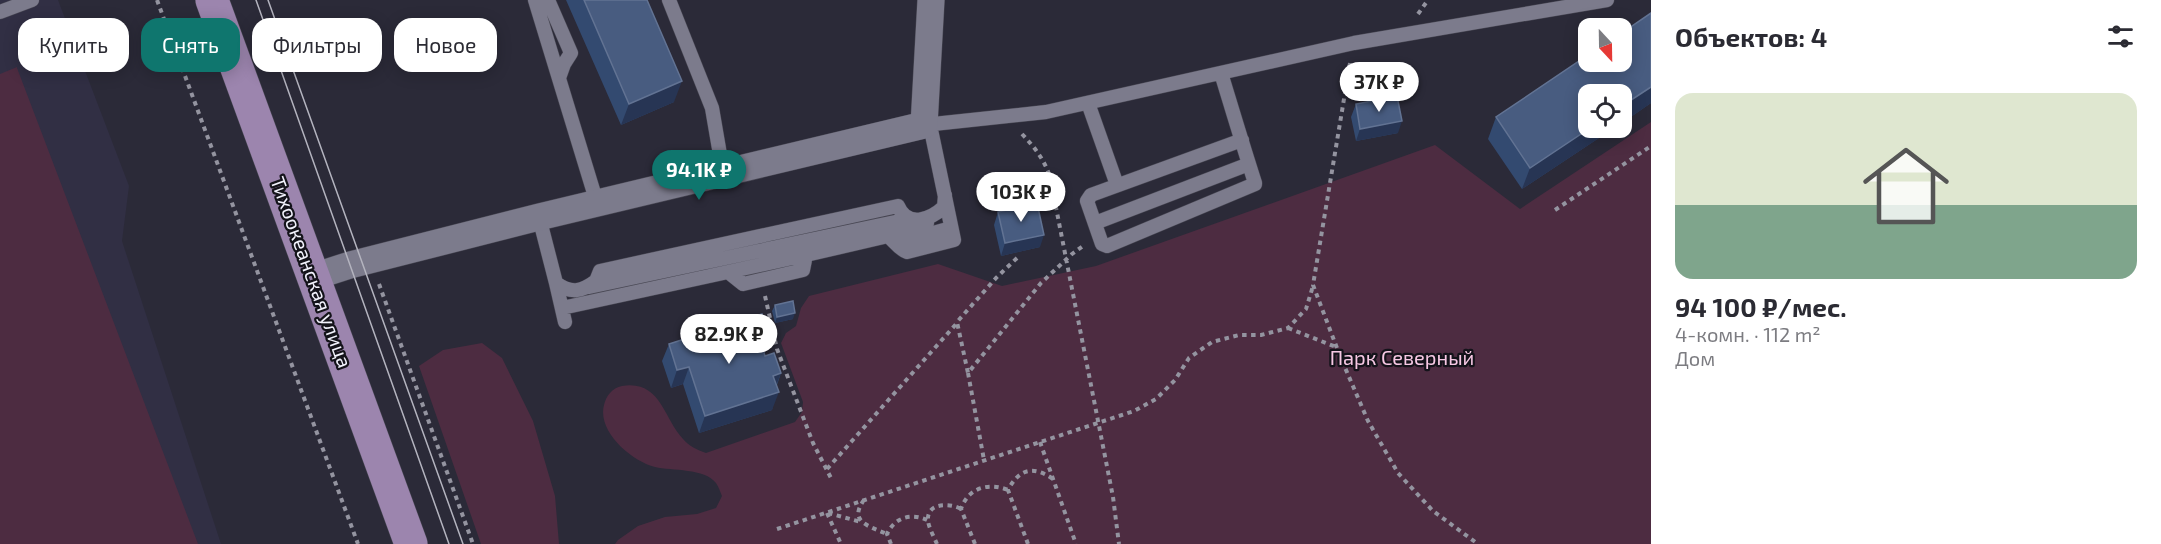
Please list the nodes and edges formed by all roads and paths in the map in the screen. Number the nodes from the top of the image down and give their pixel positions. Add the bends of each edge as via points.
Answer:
1 (32, 0) edge
2 (157, 0) edge
3 (212, 0) edge
4 (535, 0) edge
5 (548, 0) edge
6 (669, 0) edge
7 (931, 0) edge
8 (1428, 0) edge
9 (1607, 0) edge
10 (0, 12) edge
11 (1418, 14) dead end
12 (1354, 43) junction
13 (1221, 73) junction
14 (559, 78) junction
15 (1088, 103) junction
16 (1002, 117) junction
17 (927, 125) junction
18 (1242, 140) junction
19 (1651, 146) edge
20 (1249, 164) junction
21 (723, 172) junction
22 (1117, 186) junction
23 (945, 195) junction
24 (597, 203) junction
25 (1555, 210) dead end
26 (539, 217) junction
27 (1095, 223) junction
28 (1101, 240) junction
29 (806, 255) junction
30 (1017, 258) dead end
31 (1066, 259) junction
32 (729, 272) junction
33 (313, 277) junction
34 (761, 279) junction
35 (556, 283) junction
36 (379, 284) dead end
37 (1313, 285) junction
38 (560, 302) junction
39 (565, 322) dead end
40 (957, 322) junction
41 (1288, 328) junction
42 (1336, 347) junction
43 (968, 373) junction
44 (1098, 423) junction
45 (1040, 442) junction
46 (984, 460) junction
47 (827, 469) junction
48 (831, 478) dead end
49 (1053, 478) junction
50 (1008, 490) junction
51 (864, 500) junction
52 (961, 509) junction
53 (827, 512) junction
54 (927, 520) junction
55 (862, 522) junction
56 (777, 529) dead end
57 (887, 534) junction
58 (358, 544) edge
59 (411, 544) edge
60 (473, 544) edge
61 (840, 544) edge
62 (891, 544) edge
63 (937, 544) edge
64 (975, 544) edge
65 (1028, 544) edge
66 (1076, 544) edge
67 (1119, 544) edge
68 (1478, 544) edge

1 - 10 lane
2 - 58 path
3 - 33 main road, Тихоокеанская улица
4 - 14 lane
5 - 14 lane via 571,53
6 - 21 lane via 712,108
7 - 17 street
8 - 11 path
9 - 12 lane
12 - 13 lane
12 - 37 path
13 - 15 lane
13 - 18 lane
14 - 24 lane
15 - 16 lane
15 - 22 lane
16 - 17 lane
16 - 31 path via 1038,150 1045,163
17 - 21 street
17 - 23 lane
18 - 20 lane
18 - 22 lane
19 - 25 path
20 - 27 lane
20 - 28 lane via 1254,185 1107,246
21 - 24 street
22 - 27 lane via 1088,198
23 - 29 lane via 950,222 893,240
23 - 35 lane via 944,207 921,221 909,219 898,206 600,271 596,281 575,292
24 - 26 street
26 - 33 street
26 - 35 lane
27 - 28 lane
28 - 31 path
29 - 32 lane
29 - 34 lane via 803,270
30 - 40 path
31 - 43 path via 1041,283
31 - 44 path
32 - 34 lane via 743,284
32 - 38 lane via 615,297
33 - 59 main road, Тихоокеанская улица
34 - 47 path via 777,349 813,444
35 - 38 lane
36 - 60 path
37 - 41 path via 1306,309
37 - 42 path
38 - 39 lane
40 - 43 path
40 - 47 path
41 - 42 path
41 - 44 path via 1212,342 1190,358 1156,399
42 - 68 path via 1368,421 1398,473 1433,511
43 - 46 path
44 - 45 path
44 - 67 path
45 - 46 path
45 - 49 path
46 - 51 path
47 - 48 path
49 - 50 path via 1033,469 1014,478
49 - 66 path
50 - 52 path via 997,485 978,489 964,500
50 - 65 path
51 - 53 path
51 - 55 path via 857,515
52 - 54 path via 945,504 930,512
52 - 64 path
53 - 55 path
53 - 56 path
53 - 61 path
54 - 57 path via 911,516 897,521
54 - 63 path
55 - 57 path
57 - 62 path

